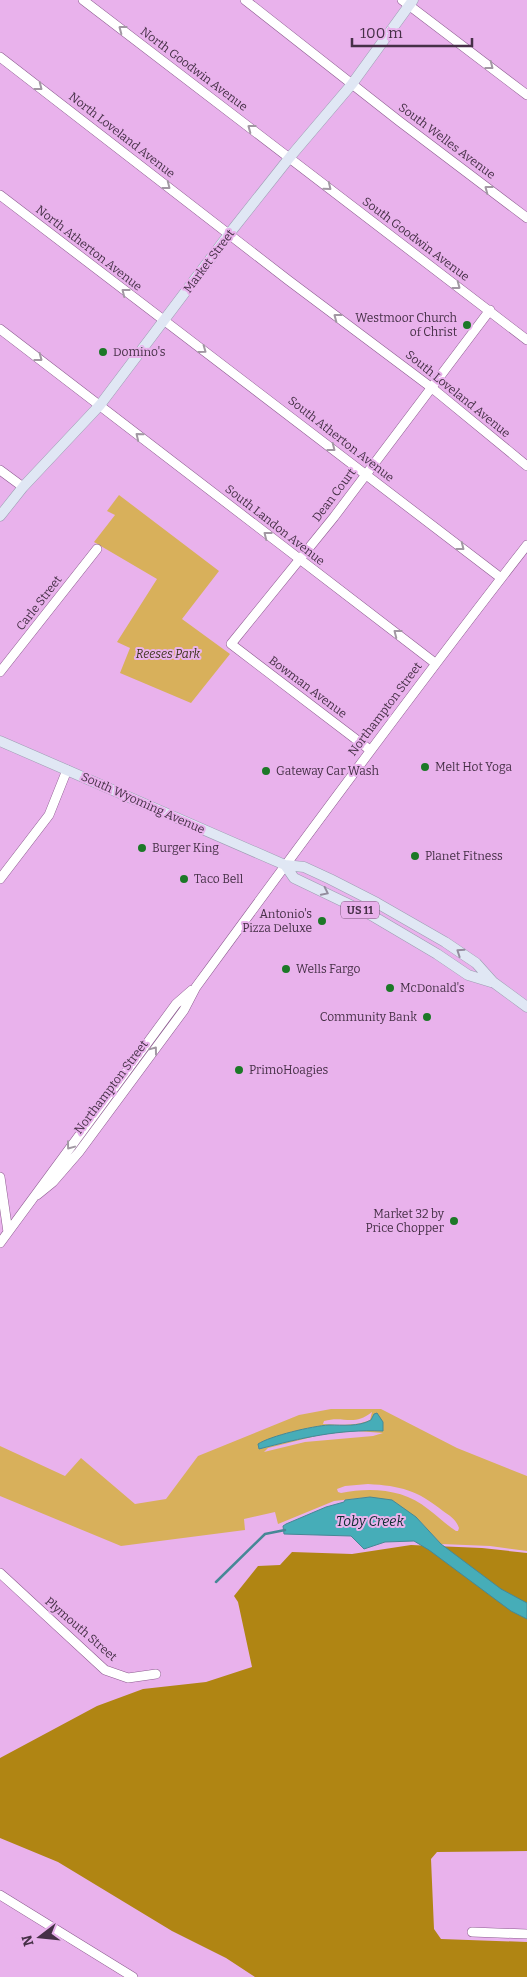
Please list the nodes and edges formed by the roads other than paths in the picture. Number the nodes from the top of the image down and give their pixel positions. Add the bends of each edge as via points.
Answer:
1 (83, 0) edge
2 (245, 0) edge
3 (408, 2) edge
4 (0, 57) edge
5 (352, 84) junction
6 (527, 95) edge
7 (290, 157) junction
8 (0, 195) edge
9 (527, 218) edge
10 (229, 234) junction
11 (490, 310) junction
12 (164, 321) junction
13 (0, 329) edge
14 (527, 340) edge
15 (432, 388) junction
16 (100, 405) junction
17 (527, 466) edge
18 (0, 470) edge
19 (365, 474) junction
20 (23, 488) junction
21 (0, 516) edge
22 (527, 545) edge
23 (97, 549) dead end
24 (299, 560) junction
25 (501, 578) junction
26 (231, 644) joint
27 (435, 663) junction
28 (0, 672) edge
29 (0, 741) edge
30 (370, 750) junction
31 (68, 770) junction
32 (285, 865) junction
33 (0, 879) edge
34 (527, 1007) edge
35 (0, 1177) edge
36 (0, 1225) edge
37 (8, 1232) junction
38 (0, 1242) edge
39 (0, 1574) edge
40 (156, 1674) dead end
41 (0, 1895) edge
42 (472, 1932) dead end
43 (527, 1934) edge
44 (133, 1977) edge

7 -> 1 street, North Goodwin Avenue
2 - 5 street, South Welles Avenue
3 - 5 main road, Market Street
3 -> 6 street
4 -> 10 street, North Loveland Avenue
5 - 7 main road, Market Street
9 -> 5 street, South Welles Avenue
7 - 10 main road, Market Street
7 -> 11 street, South Goodwin Avenue
12 -> 8 street, North Atherton Avenue
10 - 12 main road, Market Street
15 -> 10 street, South Loveland Avenue
11 - 14 street, South Goodwin Avenue
11 - 15 street, Dean Court
12 - 16 main road, Market Street
12 -> 19 street, South Atherton Avenue
13 -> 16 street, South Landon Avenue
15 - 17 street, South Loveland Avenue
15 - 19 street, Dean Court
16 - 20 main road, Market Street
24 -> 16 street, South Landon Avenue
18 - 20 street
19 - 24 street, Dean Court
19 -> 25 street, South Atherton Avenue
20 - 21 main road, Market Street
22 - 25 street, Northampton Street
23 - 28 street, Carle Street
24 - 26 street, Dean Court
27 -> 24 street, South Landon Avenue
25 - 27 street, Northampton Street
26 - 30 street, Bowman Avenue
27 - 30 street, Northampton Street
29 - 31 main road, South Wyoming Avenue / US 11
30 - 32 street, Northampton Street
31 - 32 main road, South Wyoming Avenue / US 11
31 - 33 street via 49,815
32 - 34 main road, South Wyoming Avenue / US 11 via 294,878 371,915 468,974 492,982
32 - 37 street, Northampton Street via 196,987 176,1004
35 - 37 street
36 - 37 street
37 - 38 street, Northampton Street
39 - 40 street, Plymouth Street via 105,1670 128,1678
41 - 44 street
42 - 43 street

